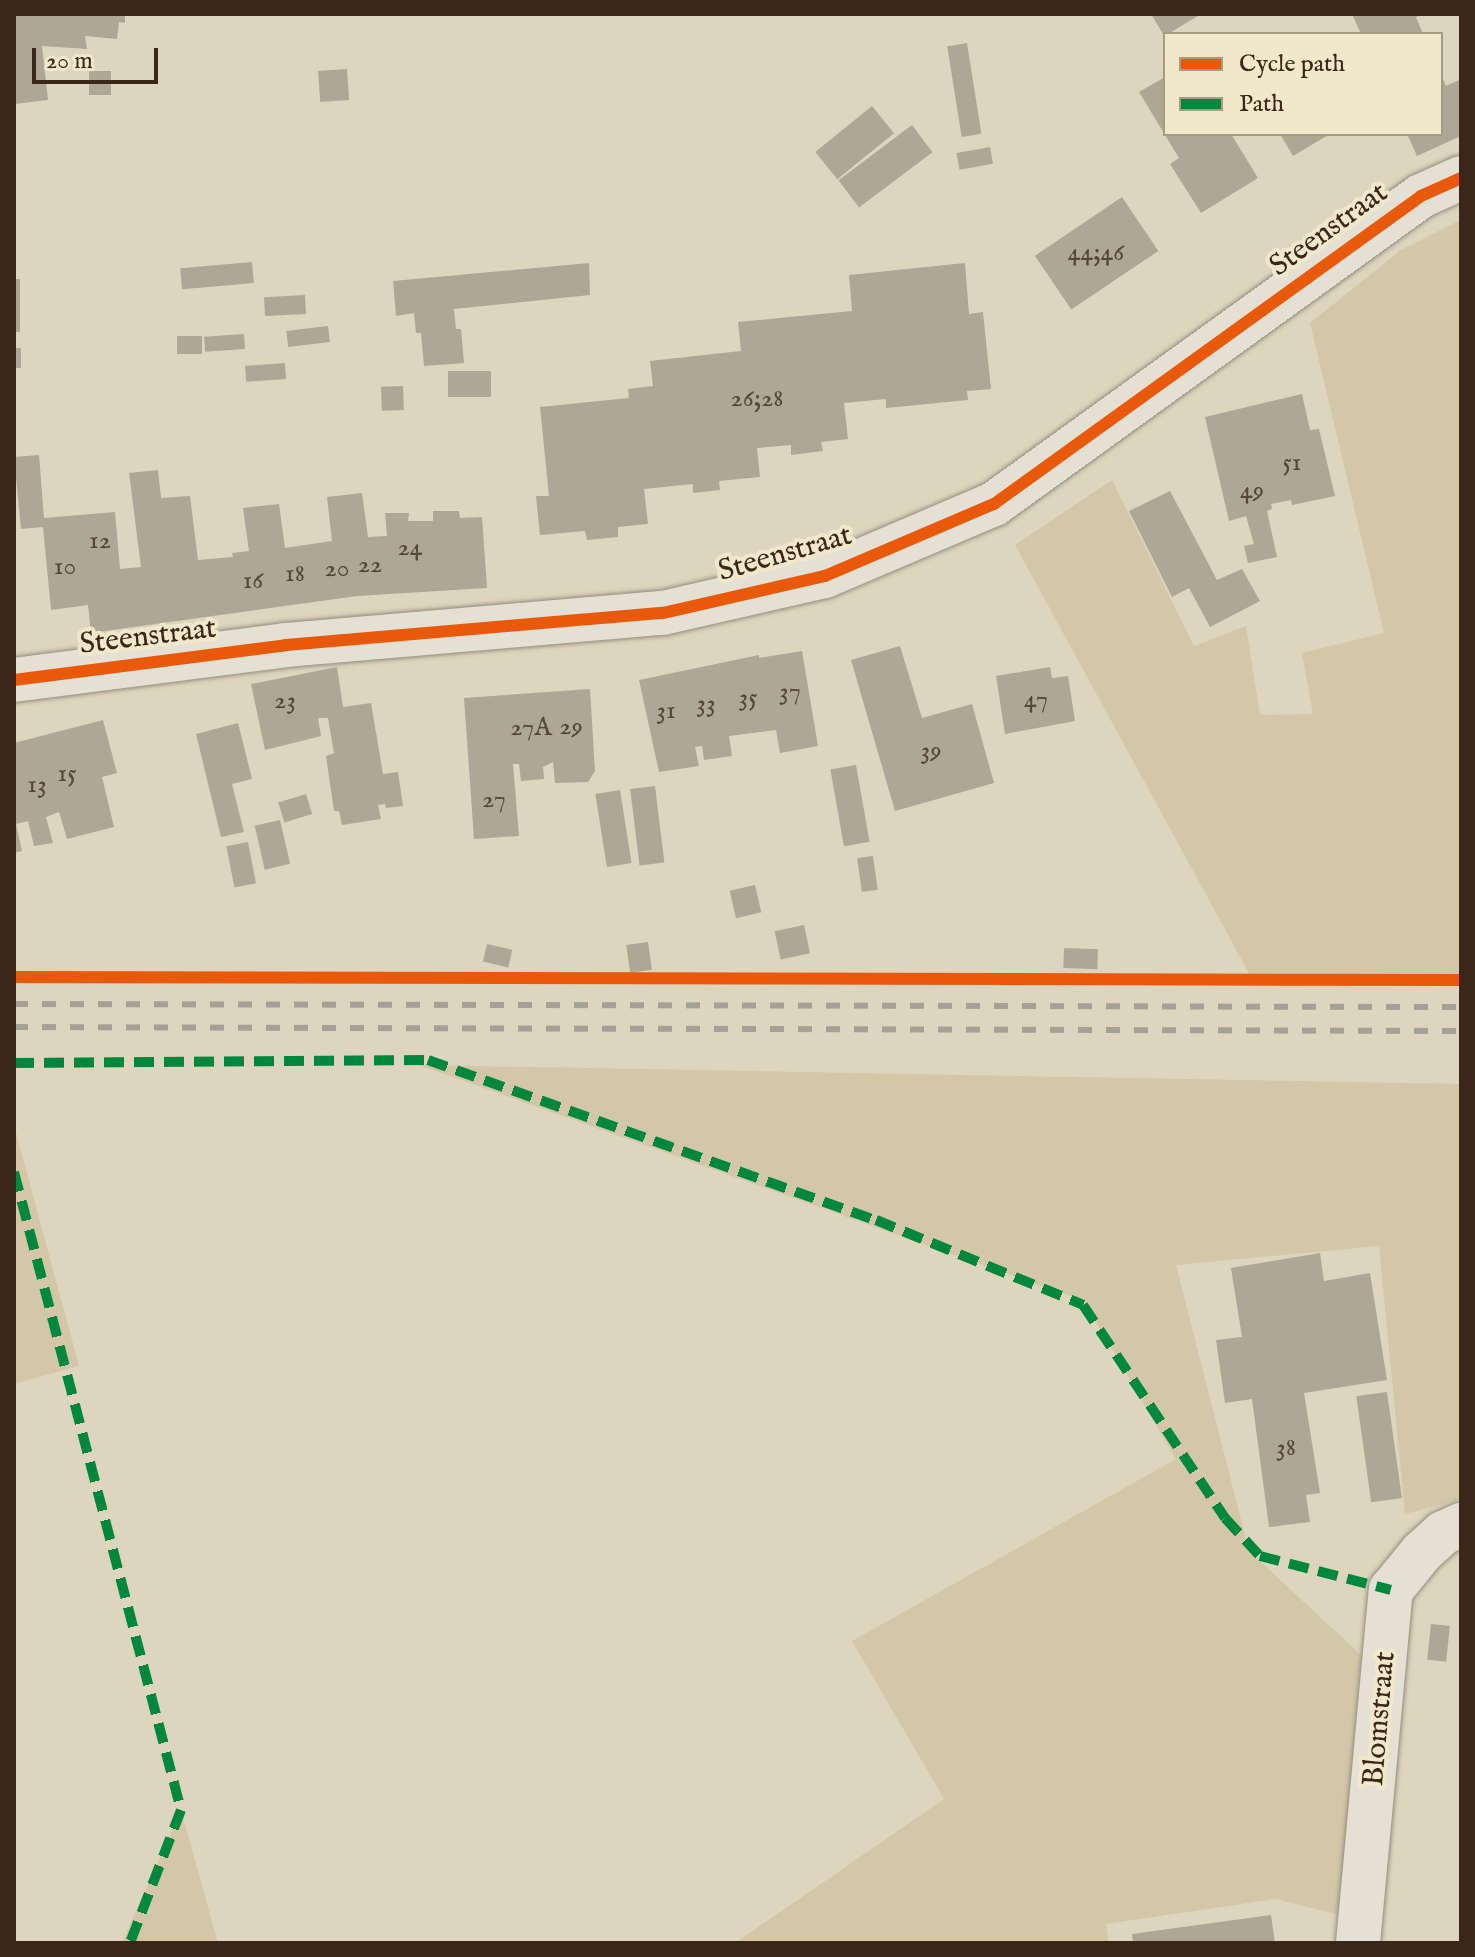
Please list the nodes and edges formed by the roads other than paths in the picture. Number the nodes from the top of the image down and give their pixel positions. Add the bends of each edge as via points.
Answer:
1 (1461, 178) edge
2 (14, 680) edge
3 (1461, 1525) edge
4 (1358, 1943) edge

1 - 2 street, Steenstraat via 1421,196 994,504 825,576 663,613 286,645
3 - 4 street, Blomstraat via 1422,1552 1391,1590

